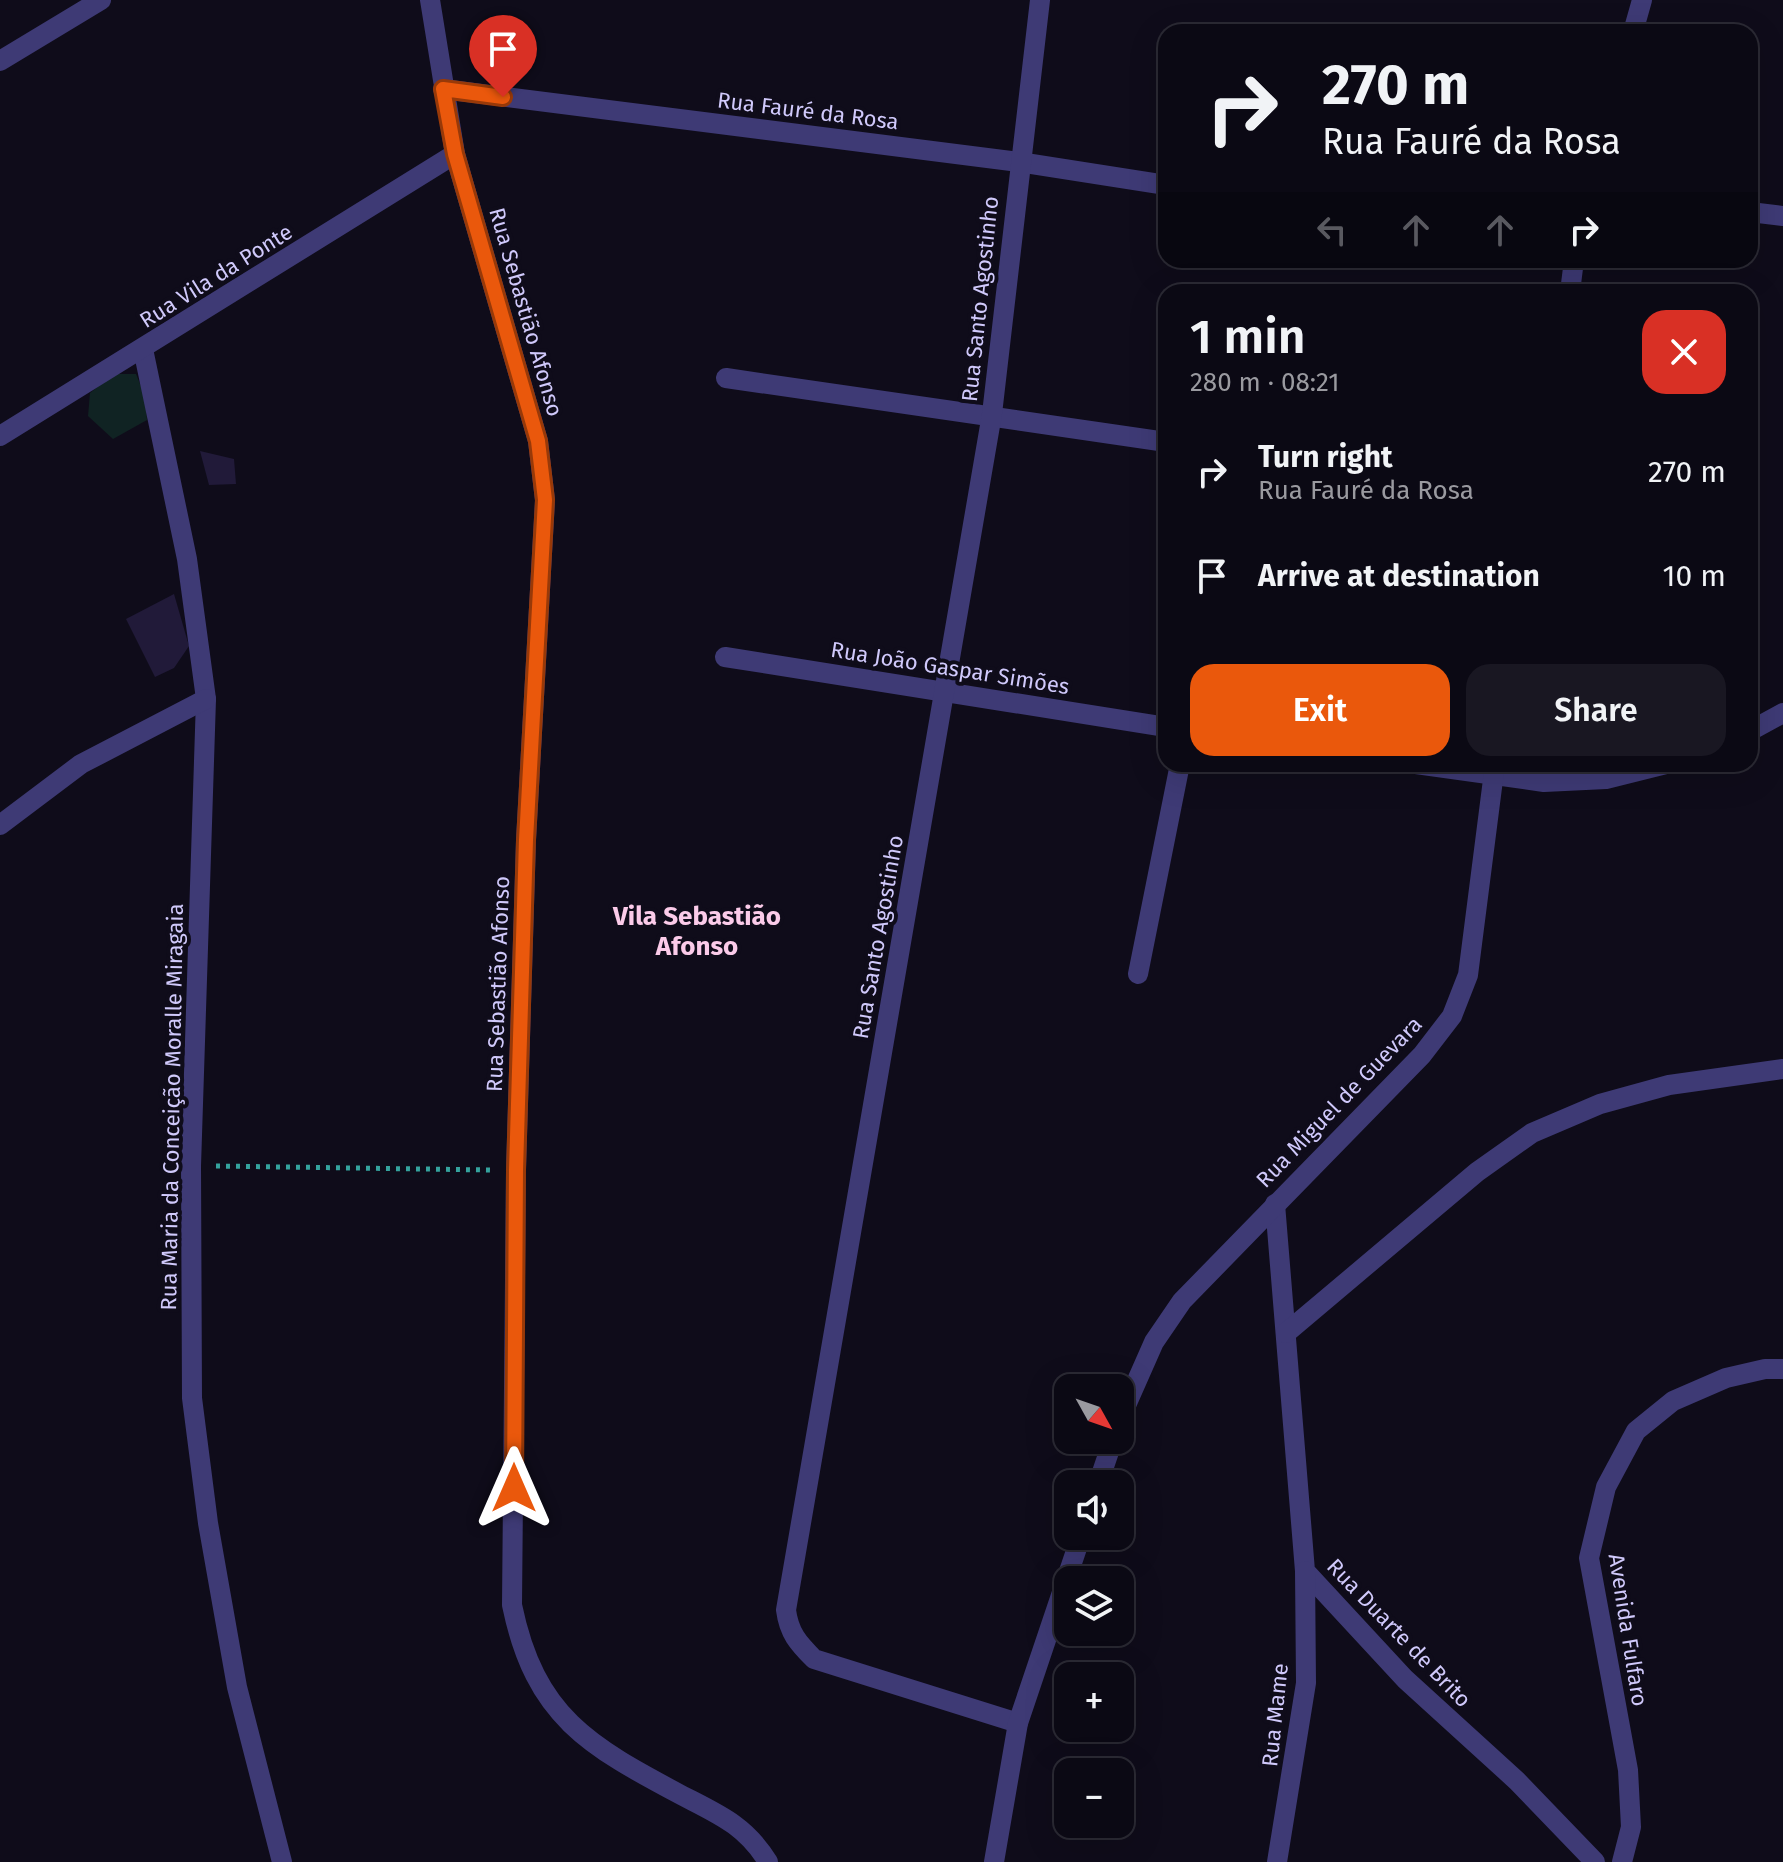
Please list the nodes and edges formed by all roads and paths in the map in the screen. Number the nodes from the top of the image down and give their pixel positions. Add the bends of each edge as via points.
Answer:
1 (101, 0) edge
2 (430, 0) edge
3 (1040, 0) edge
4 (1642, 0) edge
5 (1635, 24) edge
6 (0, 61) edge
7 (443, 89) junction
8 (455, 154) junction
9 (1019, 162) junction
10 (1158, 184) edge
11 (1758, 213) edge
12 (1783, 216) edge
13 (143, 349) junction
14 (726, 378) dead end
15 (992, 414) junction
16 (0, 436) edge
17 (1158, 441) edge
18 (725, 657) dead end
19 (945, 690) junction
20 (206, 699) junction
21 (1783, 713) edge
22 (1158, 726) edge
23 (1758, 727) edge
24 (1178, 772) edge
25 (1494, 772) edge
26 (1502, 772) edge
27 (1634, 772) edge
28 (0, 825) edge
29 (1138, 974) dead end
30 (1783, 1069) edge
31 (191, 1166) junction
32 (516, 1170) junction
33 (1275, 1204) junction
34 (1286, 1333) junction
35 (1783, 1369) edge
36 (1134, 1387) edge
37 (1076, 1550) edge
38 (1305, 1571) junction
39 (1018, 1723) junction
40 (282, 1862) edge
41 (768, 1862) edge
42 (994, 1862) edge
43 (1277, 1862) edge
44 (1595, 1862) edge
45 (1622, 1862) edge

1 - 6 street
2 - 7 street, Rua Sebastião Afonso
3 - 9 street, Rua Santo Agostinho
4 - 5 street
7 - 8 street, Rua Sebastião Afonso
7 - 9 street, Rua Fauré da Rosa
8 - 13 street, Rua Vila da Ponte
8 - 32 street, Rua Sebastião Afonso via 538,441 545,500 526,840
9 - 10 street, Rua Fauré da Rosa
9 - 15 street, Rua Santo Agostinho
11 - 12 street
13 - 16 street, Rua Vila da Ponte
13 - 20 street, Rua Maria da Conceição Moralle Miragaia via 187,559
14 - 15 street
15 - 17 street
15 - 19 street, Rua Santo Agostinho
18 - 19 street, Rua João Gaspar Simões
19 - 22 street, Rua João Gaspar Simões
19 - 39 street, Rua Santo Agostinho via 786,1610 788,1628 814,1659
20 - 28 street via 81,764
20 - 31 street, Rua Maria da Conceição Moralle Miragaia
21 - 23 street
24 - 29 street
25 - 33 street, Rua Miguel de Guevara via 1468,975 1452,1016 1422,1055
26 - 27 street via 1544,782
30 - 34 street via 1669,1085 1600,1104 1532,1133 1477,1172
31 - 32 path
31 - 40 street, Rua Maria da Conceição Moralle Miragaia via 196,1429 237,1687
32 - 41 street, Rua Sebastião Afonso via 512,1605 521,1648 544,1691 574,1729 612,1758 726,1818 753,1838
33 - 34 street, Rua Duarte de Brito
33 - 36 street, Rua Miguel de Guevara via 1182,1301 1154,1342
34 - 38 street, Rua Duarte de Brito
35 - 45 street, Avenida Fulfaro via 1726,1378 1673,1401 1636,1431 1606,1487 1589,1558 1628,1770 1631,1827
37 - 39 street
38 - 43 street, Rua Mame via 1306,1683
38 - 44 street, Rua Duarte de Brito via 1405,1679 1517,1781
39 - 42 street

